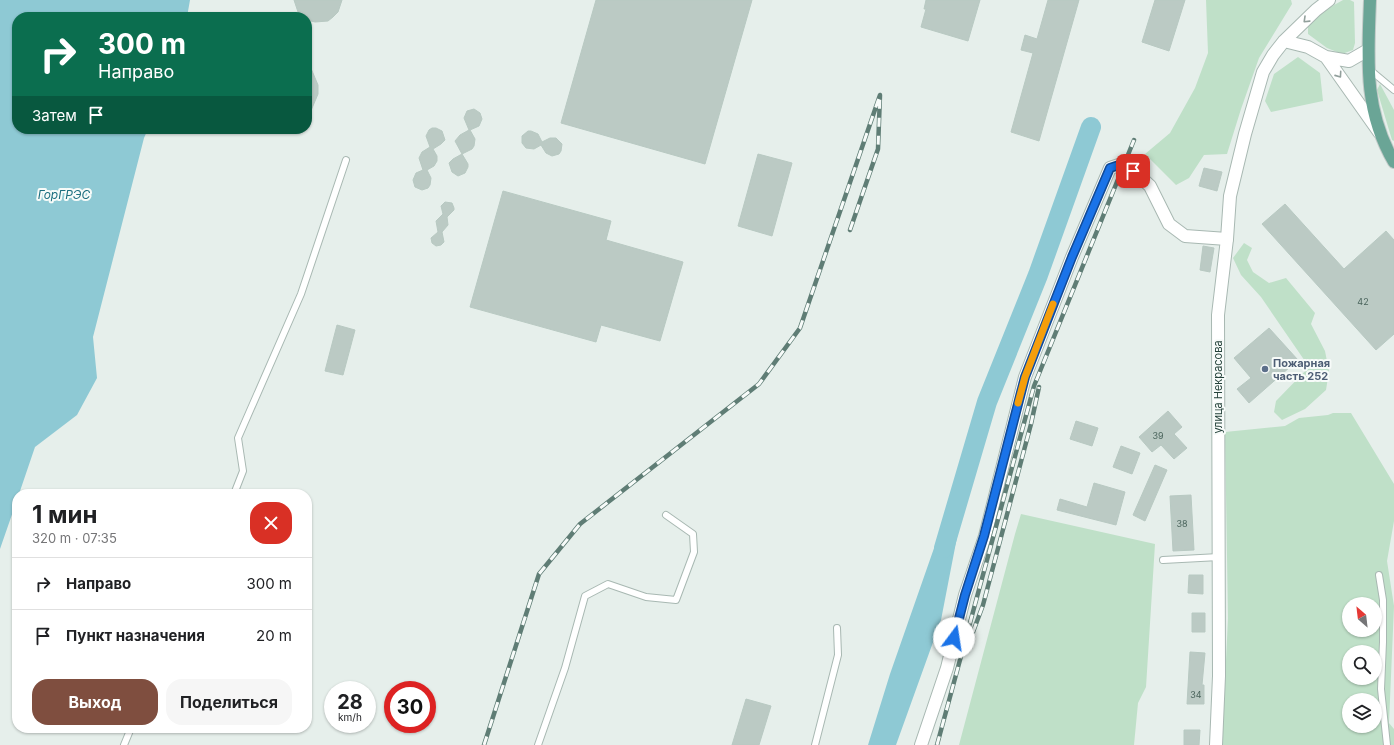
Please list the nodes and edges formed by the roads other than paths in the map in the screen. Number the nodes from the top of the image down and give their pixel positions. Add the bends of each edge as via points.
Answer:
1 (1329, 0) edge
2 (1370, 0) edge
3 (1284, 41) junction
4 (1368, 50) junction
5 (1326, 57) junction
6 (1368, 69) junction
7 (1394, 90) edge
8 (1379, 132) junction
9 (346, 160) dead end
10 (1394, 162) edge
11 (1226, 239) junction
12 (236, 489) edge
13 (666, 515) dead end
14 (1219, 557) junction
15 (1163, 560) dead end
16 (1379, 575) dead end
17 (837, 628) dead end
18 (129, 733) edge
19 (124, 745) edge
20 (538, 745) edge
21 (815, 745) edge
22 (921, 745) edge
23 (1216, 745) edge
24 (1387, 745) edge

1 -> 3 street, улица Некрасова
2 - 4 main road
3 - 5 street via 1308,47
3 - 11 street, улица Некрасова via 1263,72 1230,196
4 - 5 street via 1349,61
4 - 6 main road
5 -> 8 street
6 - 7 lane
6 - 8 main road
8 - 10 main road
9 - 12 lane via 301,294 238,438 243,471
11 - 14 street, улица Некрасова via 1218,315
11 - 22 street via 1185,236 1169,224 1150,186 1125,163 1110,168 1025,377 947,668
13 - 20 lane via 693,534 694,552 676,600 646,597 608,584 585,596 565,668
14 - 15 lane
14 - 23 street, улица Некрасова
16 - 24 lane via 1383,600 1381,689
17 - 21 lane via 838,655
18 - 19 lane

